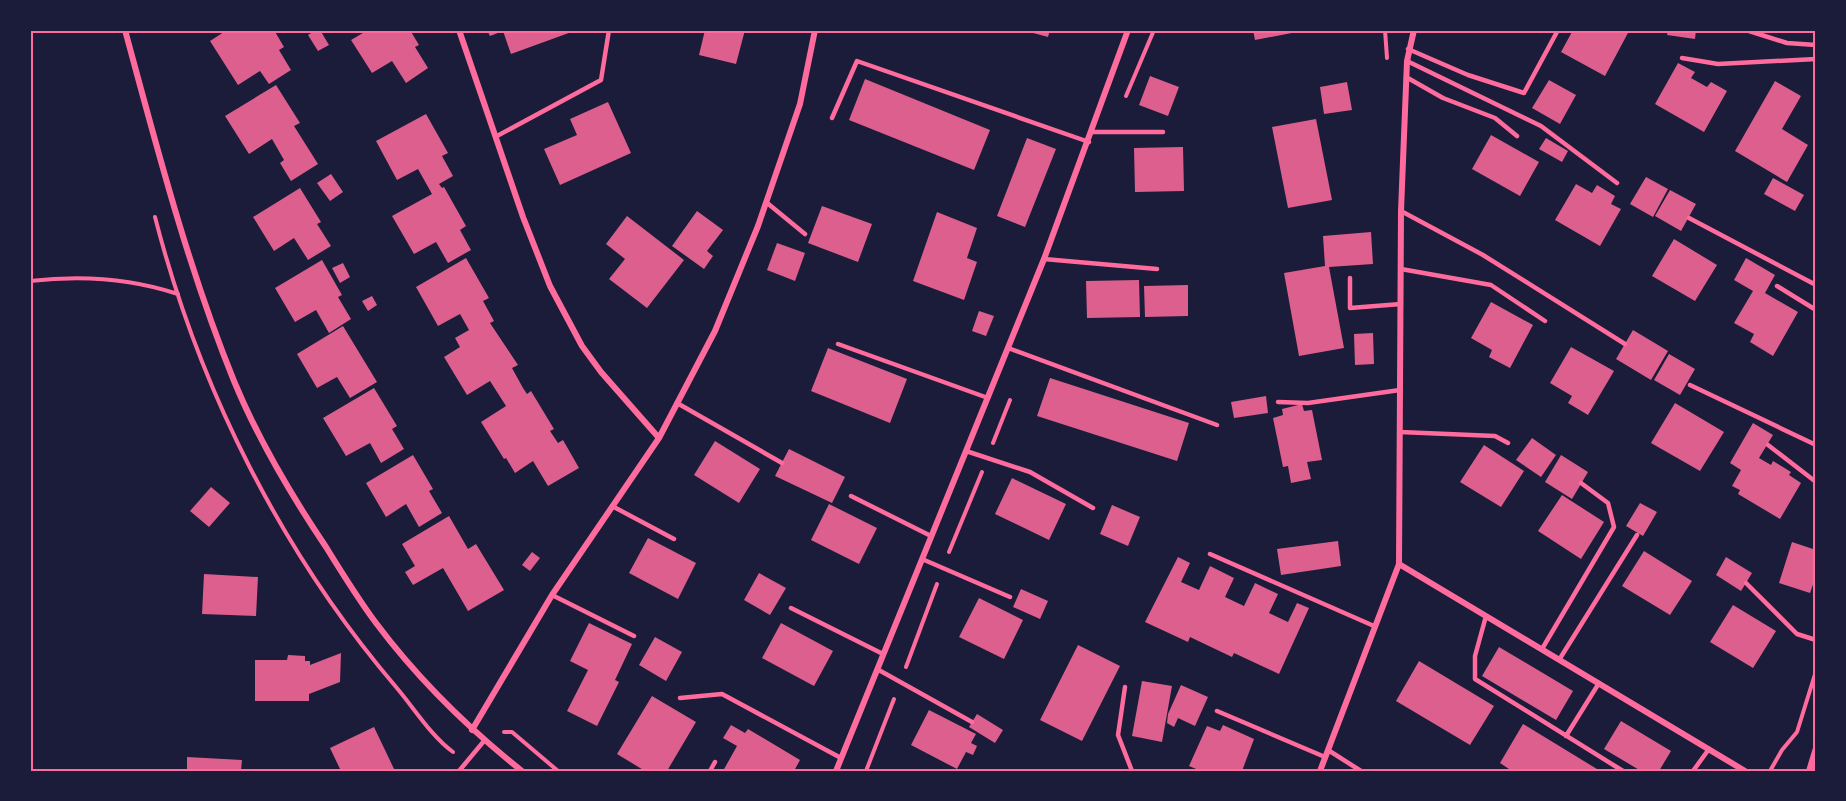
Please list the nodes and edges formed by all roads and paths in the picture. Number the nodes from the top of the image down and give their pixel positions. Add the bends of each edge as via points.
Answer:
1 (125, 30) edge
2 (459, 30) edge
3 (609, 30) edge
4 (815, 30) edge
5 (1128, 30) edge
6 (1414, 30) edge
7 (1558, 30) edge
8 (1746, 30) edge
9 (1816, 45) edge
10 (1408, 50) junction
11 (1682, 58) dead end
12 (1816, 59) edge
13 (1407, 61) junction
14 (1406, 77) junction
15 (832, 118) dead end
16 (1092, 132) junction
17 (1163, 132) dead end
18 (496, 136) junction
19 (1517, 136) dead end
20 (1089, 142) junction
21 (1617, 183) dead end
22 (766, 202) junction
23 (1401, 211) junction
24 (1689, 218) dead end
25 (805, 234) dead end
26 (1044, 259) junction
27 (1157, 268) dead end
28 (1401, 269) junction
29 (1350, 278) dead end
30 (30, 281) edge
31 (1816, 285) edge
32 (1777, 286) dead end
33 (178, 294) dead end
34 (1401, 304) junction
35 (1816, 310) edge
36 (1545, 321) dead end
37 (838, 344) dead end
38 (1625, 344) dead end
39 (1008, 348) junction
40 (1690, 385) dead end
41 (1400, 390) junction
42 (988, 398) junction
43 (1278, 402) dead end
44 (676, 403) junction
45 (1217, 424) dead end
46 (1400, 432) junction
47 (658, 438) junction
48 (1508, 443) dead end
49 (1768, 445) dead end
50 (1816, 445) edge
51 (966, 451) junction
52 (782, 463) dead end
53 (1816, 482) edge
54 (1581, 483) dead end
55 (851, 496) dead end
56 (612, 506) junction
57 (1093, 508) dead end
58 (1637, 535) dead end
59 (931, 536) junction
60 (674, 539) dead end
61 (1210, 554) dead end
62 (922, 560) junction
63 (1399, 564) junction
64 (1746, 583) dead end
65 (552, 595) junction
66 (1010, 597) dead end
67 (791, 608) dead end
68 (1486, 616) junction
69 (1374, 626) junction
70 (634, 636) dead end
71 (1816, 640) edge
72 (1542, 649) junction
73 (883, 654) junction
74 (1559, 660) junction
75 (877, 669) junction
76 (1816, 671) edge
77 (1599, 683) junction
78 (1125, 687) dead end
79 (680, 698) dead end
80 (1217, 711) dead end
81 (972, 722) dead end
82 (472, 730) junction
83 (1566, 736) junction
84 (484, 741) junction
85 (1816, 748) edge
86 (1709, 749) junction
87 (1326, 754) junction
88 (841, 758) junction
89 (715, 762) dead end
90 (459, 771) edge
91 (522, 771) edge
92 (710, 771) edge
93 (836, 771) edge
94 (1132, 771) edge
95 (1320, 771) edge
96 (1361, 771) edge
97 (1623, 771) edge
98 (1693, 771) edge
99 (1745, 771) edge
100 (1770, 771) edge
101 (1809, 771) edge

1 - 82 street via 154,140 208,311 235,382 265,444 296,501 376,623
2 - 18 street
3 - 18 lane via 601,80
4 - 22 street via 800,104
5 - 16 street
6 - 10 street
7 - 10 lane via 1524,93
8 - 9 lane via 1787,43
10 - 13 street
11 - 12 lane via 1718,64
13 - 14 street
13 - 21 lane via 1541,126
14 - 19 lane via 1443,98 1495,118
14 - 23 street
15 - 20 lane via 857,61
16 - 17 lane
16 - 20 street
18 - 47 street via 550,286 571,326 601,372
20 - 26 street
22 - 25 lane
22 - 44 street via 715,331
23 - 28 street
23 - 38 lane via 1483,255
24 - 31 lane
26 - 27 lane
26 - 39 street
28 - 34 street
28 - 36 lane via 1491,285
29 - 34 lane via 1350,308
30 - 33 path via 88,277 153,286
32 - 35 lane
34 - 41 street
37 - 42 lane
39 - 42 street
39 - 45 lane
40 - 50 lane
41 - 43 lane via 1308,403
41 - 46 street
42 - 51 street
44 - 47 street
44 - 52 lane
46 - 48 lane via 1496,436
46 - 63 street
47 - 56 street
49 - 53 lane
51 - 57 lane via 1030,472
51 - 59 street
54 - 72 lane via 1608,503 1614,527
55 - 59 lane
56 - 60 lane
56 - 65 street
58 - 74 lane
59 - 62 street
61 - 69 lane
62 - 66 lane
62 - 73 street
63 - 68 street
63 - 69 street
64 - 71 lane via 1797,634
65 - 70 lane
65 - 82 street
67 - 73 lane
68 - 72 street
68 - 83 lane via 1475,656 1475,679
69 - 87 street
72 - 74 street
73 - 75 street
74 - 77 street
75 - 81 lane
75 - 88 street
76 - 100 path via 1797,732
77 - 83 lane
77 - 86 street
78 - 94 lane via 1118,735
79 - 88 lane via 722,694
80 - 87 lane
82 - 84 street
83 - 97 lane
84 - 90 lane
84 - 91 street
85 - 101 street
86 - 98 lane
86 - 99 street
87 - 95 street
87 - 96 lane
88 - 93 street
89 - 92 lane

